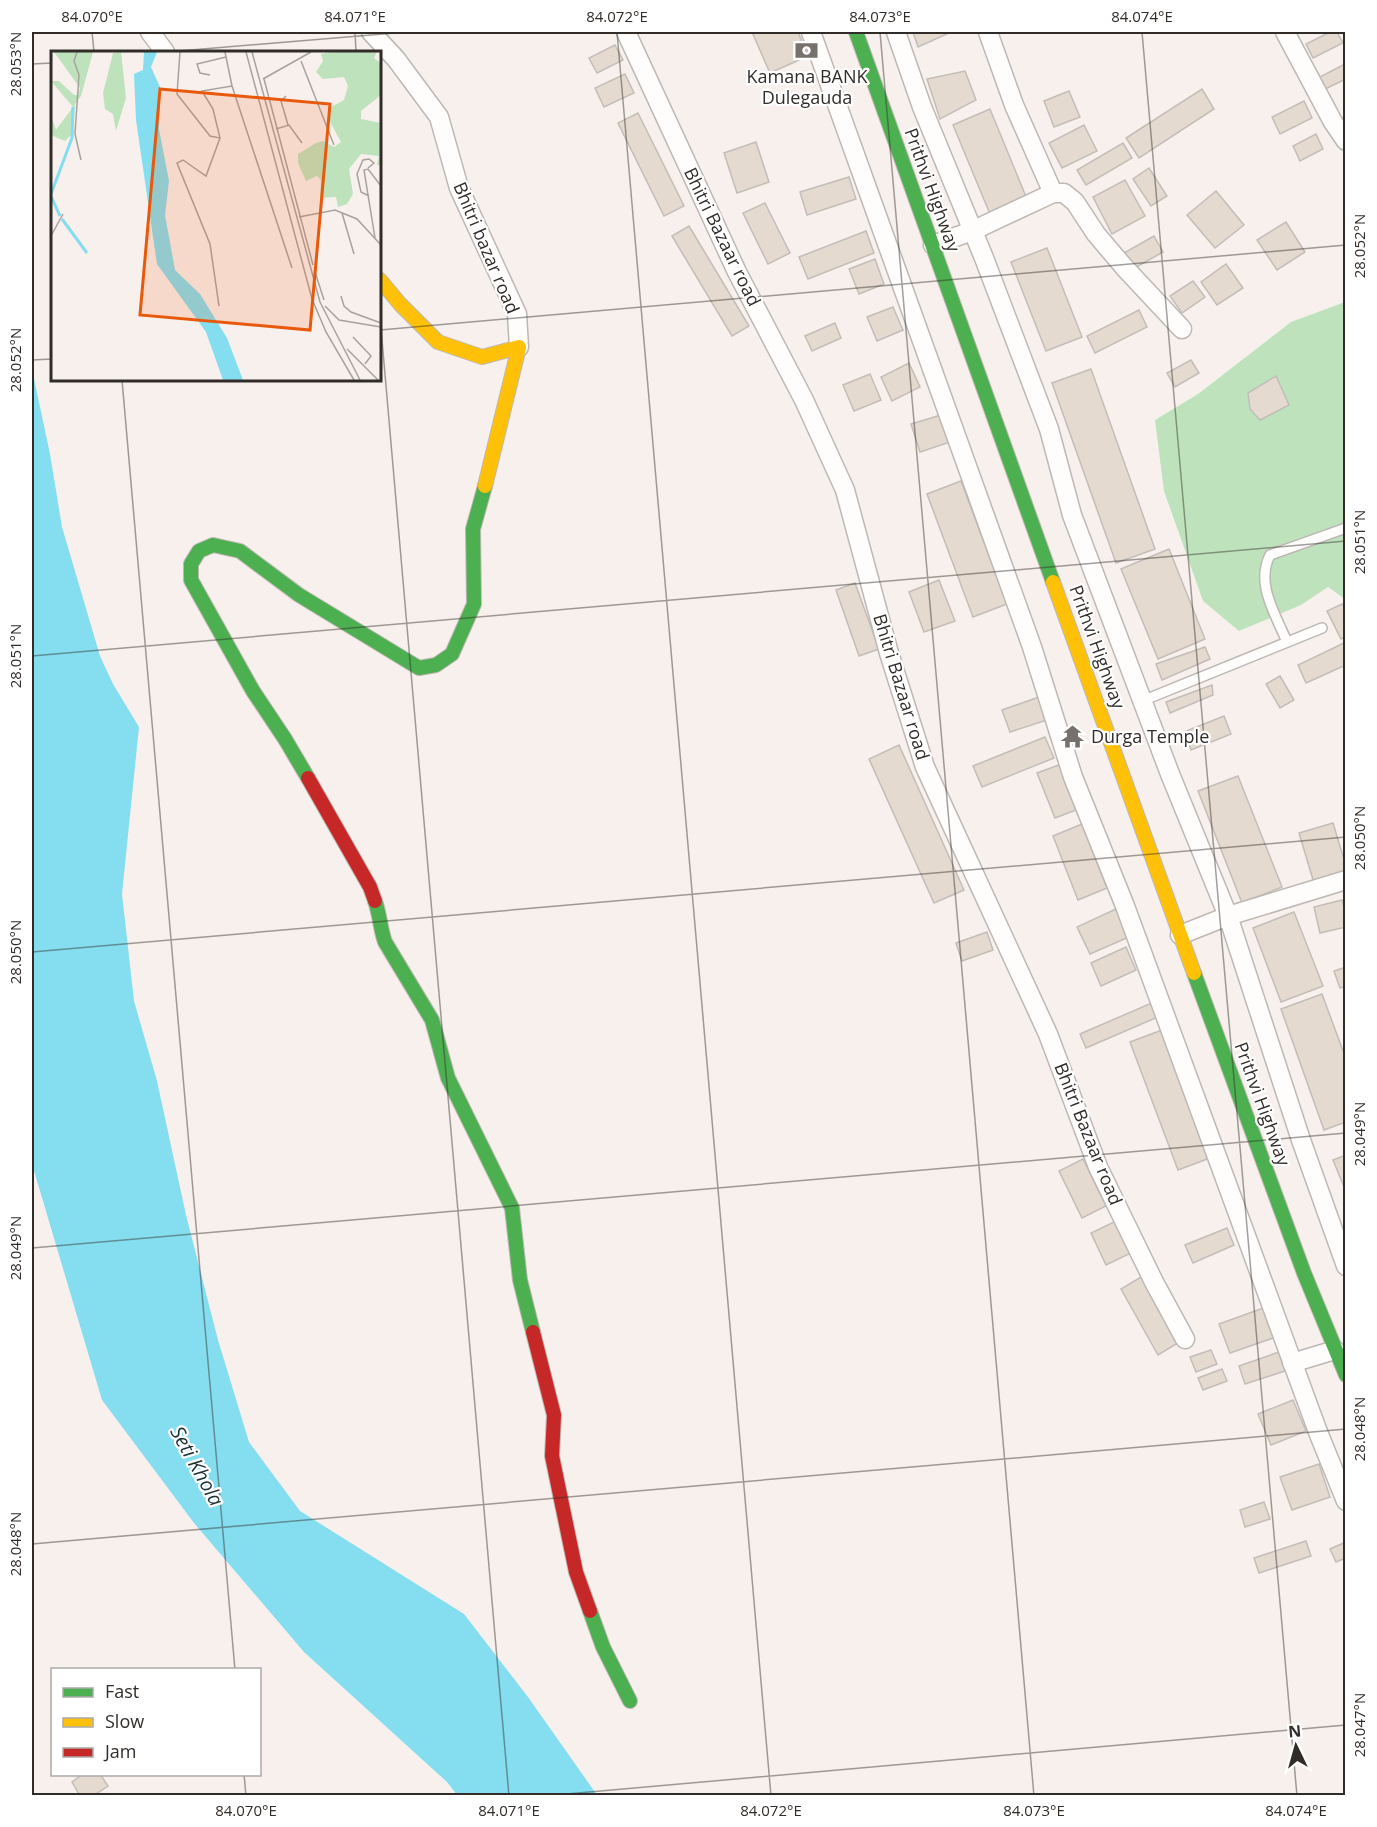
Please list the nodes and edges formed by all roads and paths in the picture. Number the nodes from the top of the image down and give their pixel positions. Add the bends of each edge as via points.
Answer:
1 (150, 32) edge
2 (371, 32) edge
3 (626, 32) edge
4 (811, 32) edge
5 (856, 32) edge
6 (896, 32) edge
7 (988, 32) edge
8 (1285, 32) edge
9 (164, 51) edge
10 (1346, 141) edge
11 (1053, 193) junction
12 (972, 231) junction
13 (933, 245) junction
14 (381, 281) edge
15 (1182, 329) dead end
16 (519, 347) junction
17 (1346, 528) edge
18 (1322, 628) dead end
19 (1287, 642) junction
20 (1142, 701) junction
21 (1346, 880) edge
22 (1228, 916) junction
23 (1180, 935) junction
24 (1346, 1266) edge
25 (1185, 1339) dead end
26 (1335, 1350) junction
27 (1292, 1363) junction
28 (1346, 1375) edge
29 (1346, 1501) edge
30 (630, 1701) dead end

1 - 9 street
2 - 16 street, Bhitri bazar road via 440,117 459,188 517,314
3 - 25 street, Bhitri Bazaar road via 737,272 804,400 845,490 925,767 1048,1034 1098,1167
4 - 27 street via 1032,647 1073,777 1125,906
5 - 13 main road, Prithvi Highway
6 - 12 street
7 - 11 street via 1014,105
8 - 10 street
11 - 12 street
11 - 15 street via 1064,193 1075,202 1096,234
12 - 13 street
12 - 20 street via 1049,429 1072,515
13 - 23 main road, Prithvi Highway
14 - 16 main road via 438,342 482,357
16 - 30 main road via 473,529 474,604 452,654 436,665 419,668 299,595 240,551 213,545 199,551 191,564 191,580 370,888 385,942 432,1020 448,1078 512,1208 520,1280 554,1415 552,1456 576,1572 603,1647
17 - 19 lane via 1270,555 1264,566 1264,585
18 - 19 lane
19 - 20 lane
20 - 22 street
21 - 22 street
22 - 23 street
22 - 24 street
23 - 26 main road, Prithvi Highway
26 - 27 street
26 - 28 main road, Prithvi Highway
27 - 29 street

